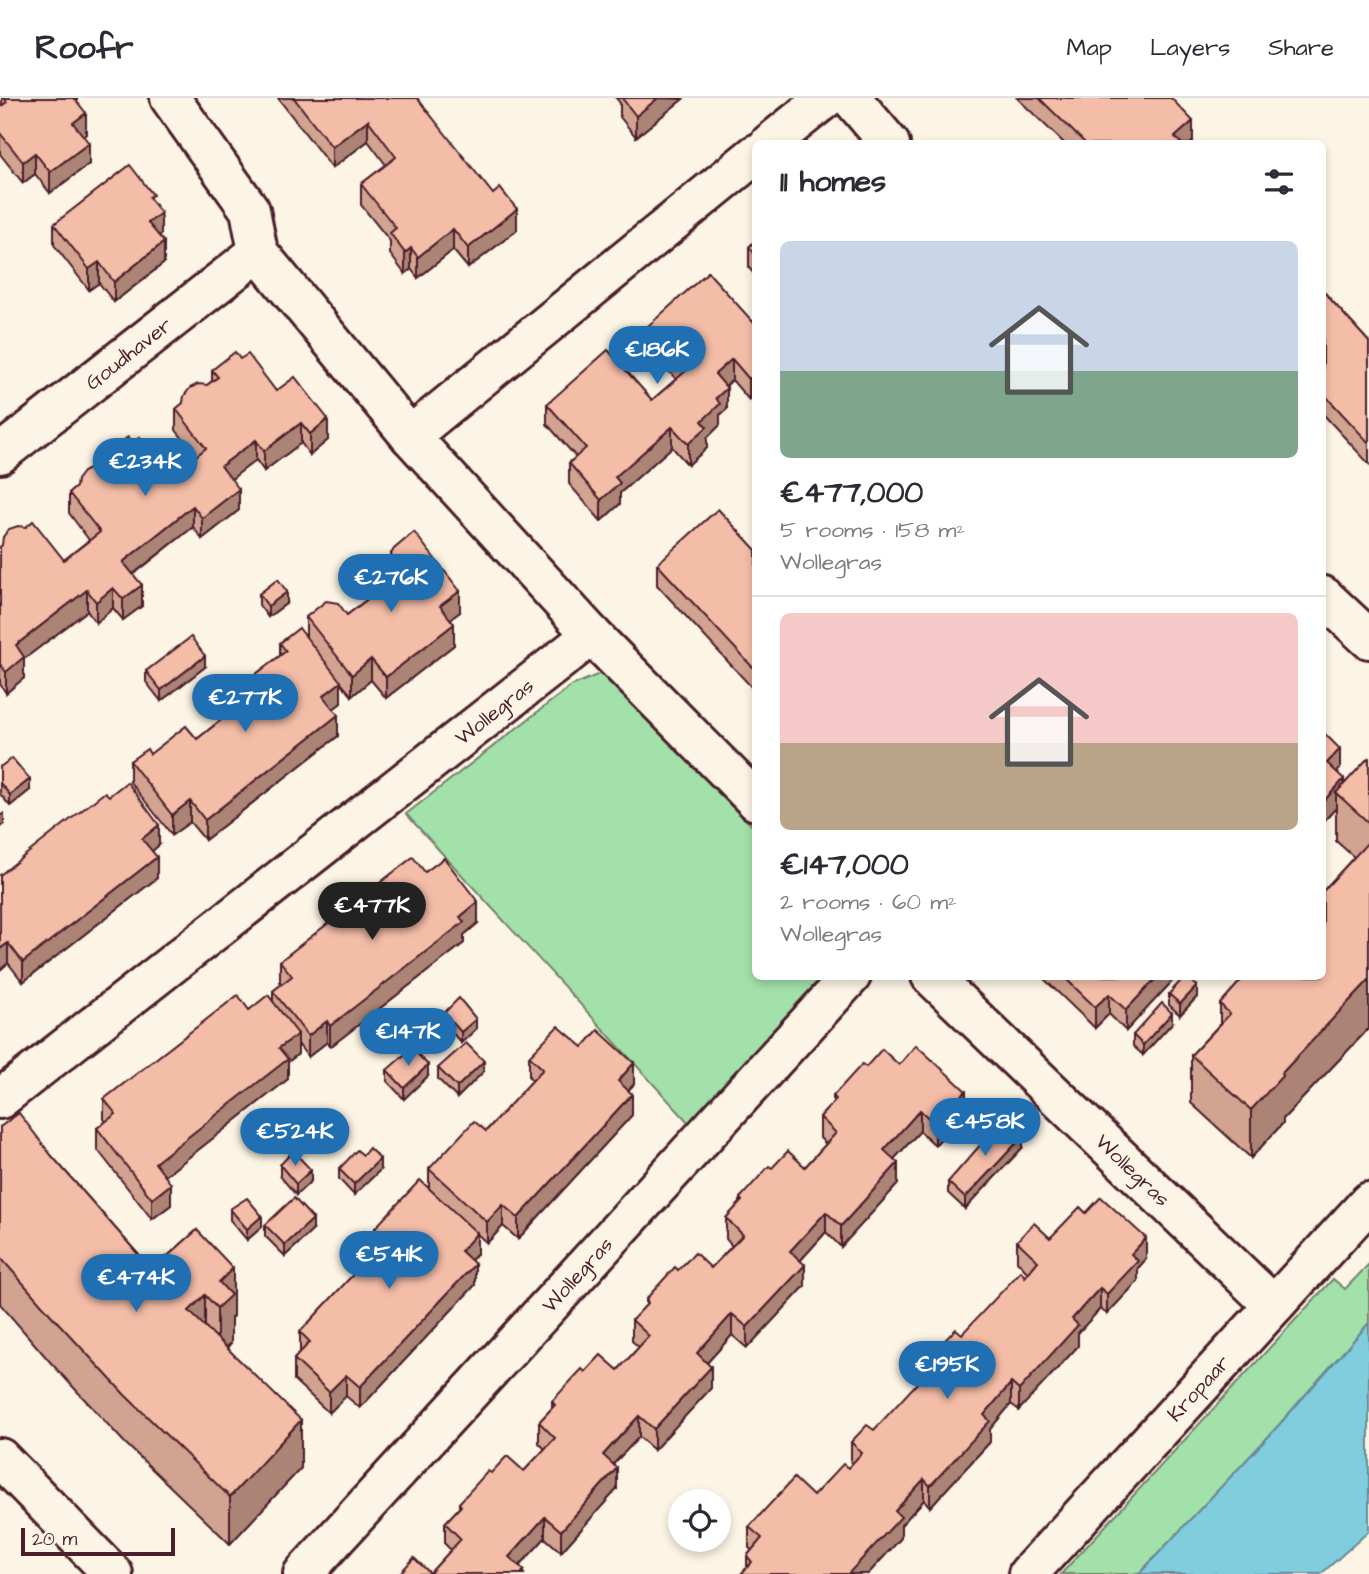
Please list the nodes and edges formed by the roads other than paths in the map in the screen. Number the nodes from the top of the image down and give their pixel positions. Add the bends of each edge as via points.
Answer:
1 (170, 98) edge
2 (826, 98) edge
3 (851, 98) edge
4 (774, 140) edge
5 (887, 140) edge
6 (752, 157) edge
7 (258, 253) junction
8 (410, 436) junction
9 (0, 454) edge
10 (1326, 599) edge
11 (592, 635) junction
12 (1369, 639) edge
13 (752, 798) edge
14 (847, 980) edge
15 (935, 980) edge
16 (0, 1099) edge
17 (1369, 1202) edge
18 (1273, 1305) junction
19 (0, 1458) edge
20 (113, 1574) edge
21 (303, 1574) edge
22 (1028, 1574) edge

1 - 7 street via 250,210
2 - 4 street
3 - 5 street
6 - 8 street
7 - 8 street
7 - 9 street, Goudhaver
8 - 11 street
10 - 12 street
11 - 13 street
11 - 16 street, Wollegras
14 - 21 street, Wollegras
15 - 18 street, Wollegras
17 - 18 street, Kropaar
18 - 22 street, Kropaar
19 - 20 street

